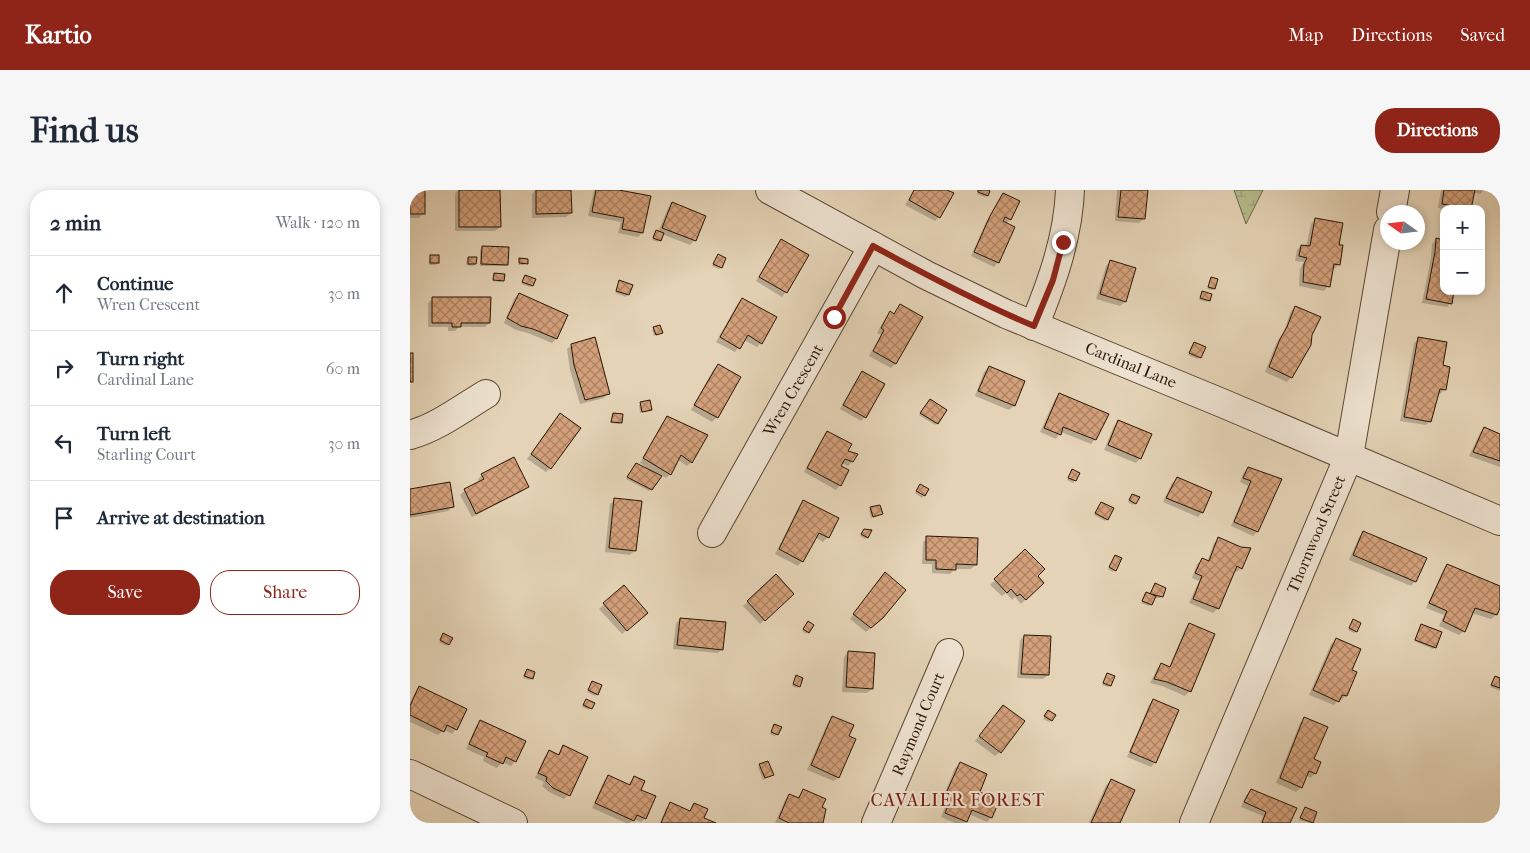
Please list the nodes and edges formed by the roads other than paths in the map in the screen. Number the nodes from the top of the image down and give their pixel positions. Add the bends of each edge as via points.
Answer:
1 (770, 190) edge
2 (1070, 190) edge
3 (1395, 190) edge
4 (1392, 205) edge
5 (873, 246) junction
6 (1385, 250) edge
7 (1034, 326) junction
8 (486, 394) dead end
9 (410, 435) edge
10 (1349, 456) junction
11 (1500, 521) edge
12 (712, 533) dead end
13 (948, 653) dead end
14 (410, 774) edge
15 (513, 823) edge
16 (876, 823) edge
17 (1194, 823) edge

1 - 5 street, Cardinal Lane
2 - 7 street via 1063,242 1053,280
3 - 4 street
5 - 7 street, Cardinal Lane
5 - 12 street, Wren Crescent
6 - 10 street, Thornwood Street
7 - 10 street, Cardinal Lane
8 - 9 street via 424,431
10 - 11 street, Cardinal Lane
10 - 17 street, Thornwood Street
13 - 16 street, Raymond Court
14 - 15 street

